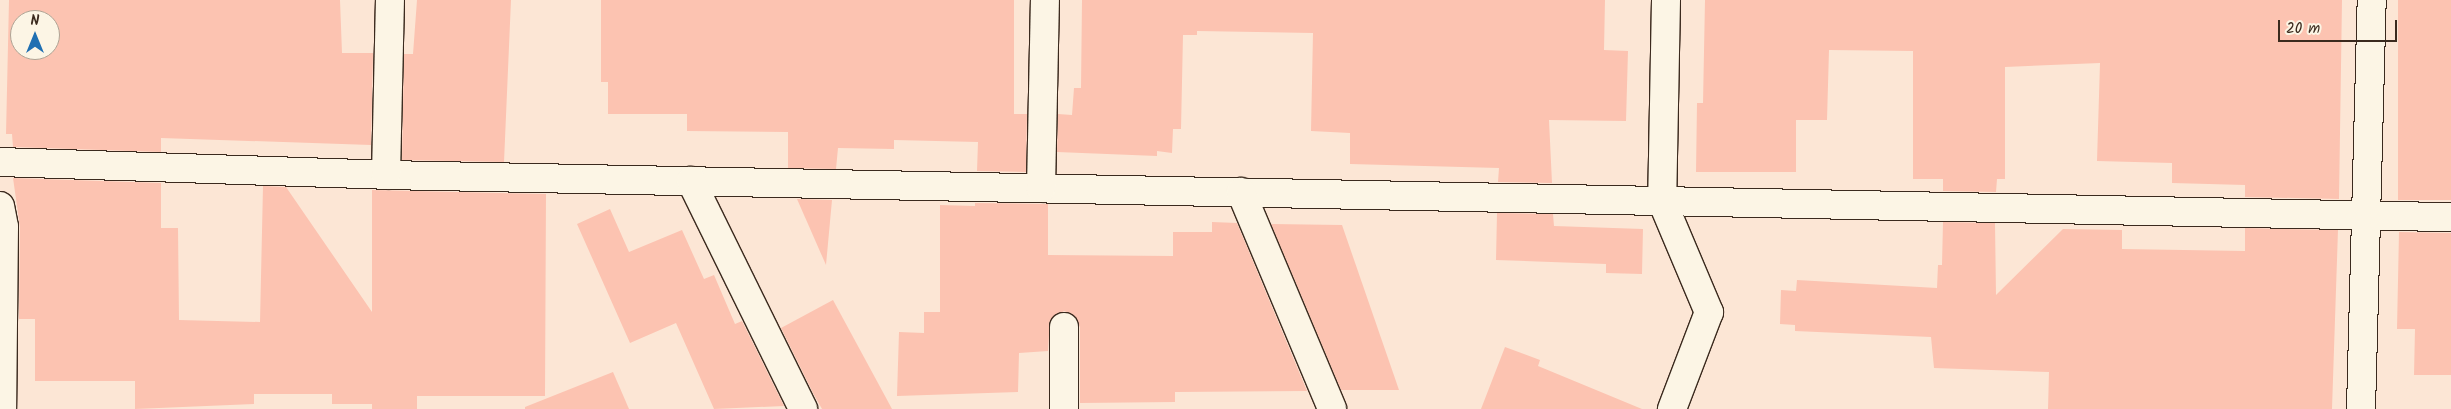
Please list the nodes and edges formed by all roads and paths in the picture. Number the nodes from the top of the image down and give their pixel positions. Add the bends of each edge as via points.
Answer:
1 (390, 0) edge
2 (1045, 0) edge
3 (1666, 0) edge
4 (2372, 0) edge
5 (0, 162) edge
6 (386, 175) junction
7 (691, 181) junction
8 (1041, 188) junction
9 (1242, 192) junction
10 (1662, 201) junction
11 (0, 206) edge
12 (2368, 216) junction
13 (2451, 217) edge
14 (1064, 327) dead end
15 (2, 409) edge
16 (803, 409) edge
17 (1064, 409) edge
18 (1332, 409) edge
19 (1672, 409) edge
20 (2360, 409) edge

1 - 6 street
2 - 8 street
3 - 10 street
4 - 12 street
5 - 6 street
6 - 7 street
7 - 8 street
7 - 16 street
8 - 9 street
9 - 10 street
9 - 18 street
10 - 12 street
10 - 19 street via 1709,312
11 - 15 street via 4,227
12 - 13 street
12 - 20 street
14 - 17 street

